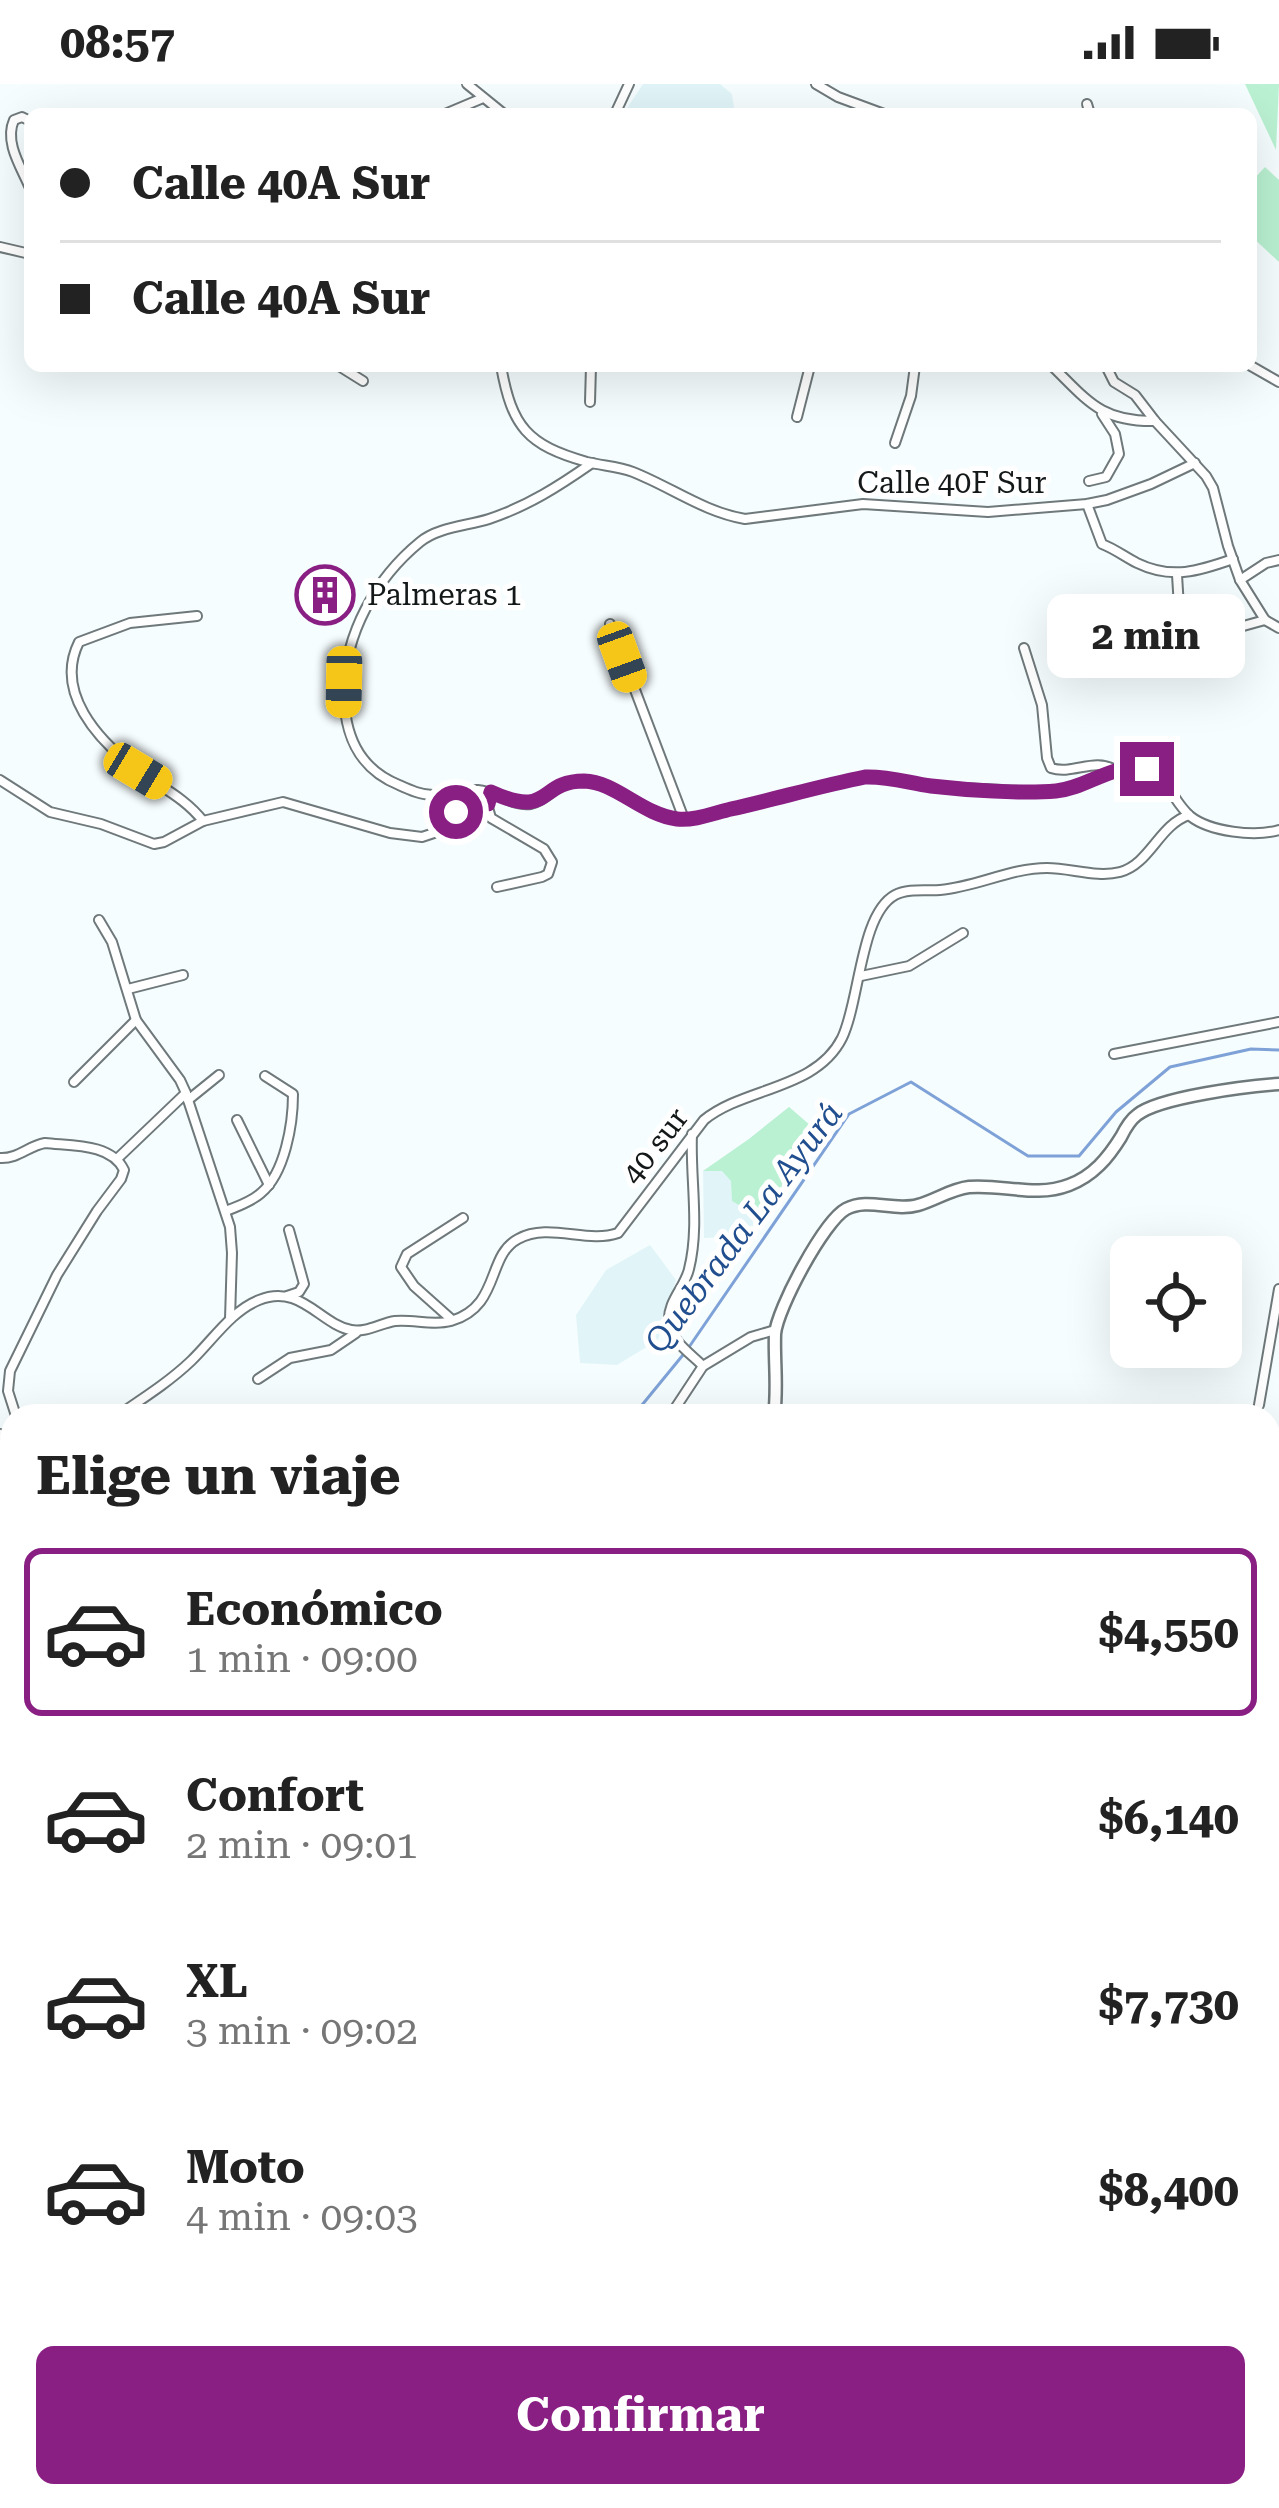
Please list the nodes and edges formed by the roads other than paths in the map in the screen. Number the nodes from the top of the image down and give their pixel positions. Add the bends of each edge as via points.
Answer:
1 (467, 84) edge
2 (816, 84) edge
3 (483, 98) junction
4 (459, 108) edge
5 (496, 108) edge
6 (868, 108) edge
7 (24, 118) edge
8 (24, 174) edge
9 (348, 372) edge
10 (502, 372) edge
11 (591, 372) edge
12 (808, 372) edge
13 (914, 372) edge
14 (1058, 372) edge
15 (1109, 372) edge
16 (363, 382) dead end
17 (590, 402) dead end
18 (1097, 408) junction
19 (797, 417) dead end
20 (1155, 421) junction
21 (895, 443) dead end
22 (592, 463) junction
23 (1195, 464) junction
24 (1089, 481) dead end
25 (1088, 505) junction
26 (1233, 560) junction
27 (1279, 560) edge
28 (1177, 574) junction
29 (1240, 580) junction
30 (1086, 606) dead end
31 (197, 616) dead end
32 (1265, 620) junction
33 (610, 624) dead end
34 (1279, 628) edge
35 (1181, 639) junction
36 (1024, 648) dead end
37 (1114, 770) junction
38 (0, 780) edge
39 (491, 792) junction
40 (488, 804) junction
41 (1189, 815) junction
42 (684, 820) junction
43 (203, 821) junction
44 (1279, 830) edge
45 (497, 887) dead end
46 (99, 920) dead end
47 (963, 933) dead end
48 (183, 974) dead end
49 (860, 976) junction
50 (128, 989) junction
51 (136, 1020) junction
52 (1279, 1022) edge
53 (1114, 1054) dead end
54 (219, 1076) dead end
55 (265, 1076) dead end
56 (74, 1082) dead end
57 (1279, 1084) edge
58 (187, 1096) junction
59 (237, 1120) dead end
60 (692, 1133) junction
61 (0, 1158) edge
62 (118, 1158) junction
63 (268, 1185) junction
64 (226, 1211) junction
65 (463, 1218) dead end
66 (290, 1230) dead end
67 (1279, 1289) edge
68 (285, 1297) junction
69 (230, 1320) junction
70 (452, 1320) junction
71 (775, 1330) junction
72 (358, 1332) junction
73 (703, 1366) junction
74 (258, 1378) dead end
75 (12, 1404) edge
76 (134, 1404) edge
77 (678, 1404) edge
78 (775, 1404) edge
79 (1259, 1404) edge

1 - 3 street
2 - 6 street
3 - 4 street
3 - 5 street
7 - 8 street via 10,129
9 - 16 street
10 - 22 street, Calle 40F Sur via 527,433 550,451
11 - 17 street
12 - 19 street
13 - 21 street
14 - 18 street
15 - 20 street
18 - 20 street via 1126,421
18 - 24 street via 1118,454 1106,477
20 - 23 street
22 - 25 street, Calle 40F Sur via 745,519 863,504 988,512
22 - 39 street via 530,503 424,538 357,626 344,712 365,764 428,795
23 - 25 street, Calle 40F Sur
23 - 26 street via 1213,488
25 - 28 street via 1102,544
26 - 28 street
26 - 29 street
27 - 29 street
28 - 35 street
29 - 32 street
30 - 35 street
31 - 43 street via 130,623 80,642 71,678 101,738
32 - 34 street
32 - 35 street
33 - 42 street
36 - 37 street via 1051,768
37 - 41 street via 1137,767 1158,776
37 - 42 street via 1074,788 1035,792 865,777
38 - 43 street via 50,812 154,844
39 - 40 street
39 - 42 street via 531,804 563,785 596,782 645,810
40 - 43 street via 467,804 434,833 411,838 283,802
40 - 45 street via 491,818 552,862 542,877
41 - 44 street via 1254,835
41 - 49 street, 40 sur via 1115,874 1031,868 893,895 874,918
46 - 50 street
47 - 49 street via 909,966
48 - 50 street
49 - 60 street, 40 sur via 830,1055 790,1081 718,1108
50 - 51 street
51 - 56 street
51 - 58 street
52 - 53 street
54 - 58 street
55 - 63 street via 294,1100
57 - 71 street via 1149,1108 1092,1173 1056,1190 973,1187 917,1205 846,1209 815,1245
58 - 62 street
58 - 64 street
59 - 63 street
60 - 70 street, 40 sur via 618,1233 522,1237 500,1260 484,1299
60 - 73 street via 693,1252 669,1327
61 - 62 street via 45,1143
62 - 75 street via 121,1179 57,1275 10,1371
63 - 64 street
64 - 69 street
65 - 70 street via 400,1267
66 - 68 street via 304,1284
67 - 79 street
68 - 69 street via 258,1300
68 - 72 street
69 - 76 street via 188,1365
70 - 72 street via 398,1320
71 - 73 street
71 - 78 street
72 - 74 street
73 - 77 street

